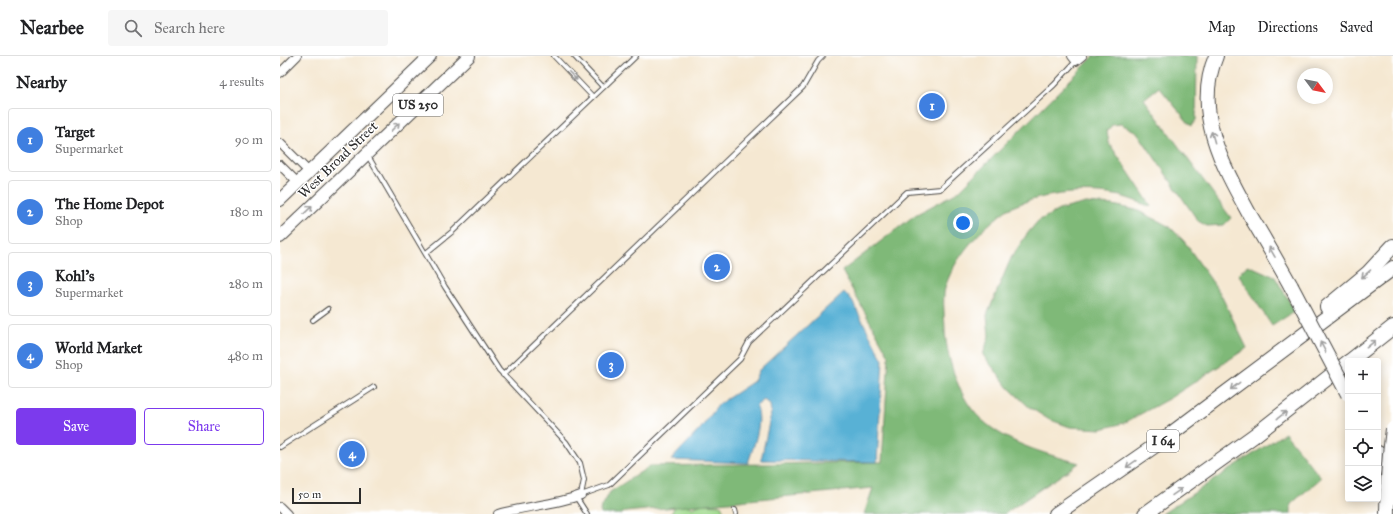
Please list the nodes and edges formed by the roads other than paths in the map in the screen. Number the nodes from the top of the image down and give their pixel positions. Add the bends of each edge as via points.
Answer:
1 (297, 56) edge
2 (430, 56) edge
3 (469, 56) edge
4 (554, 56) edge
5 (574, 56) edge
6 (636, 56) edge
7 (823, 56) edge
8 (1216, 56) edge
9 (1077, 58) edge
10 (280, 74) edge
11 (603, 87) junction
12 (593, 97) junction
13 (280, 143) edge
14 (367, 154) junction
15 (280, 165) edge
16 (310, 172) junction
17 (298, 182) junction
18 (280, 200) edge
19 (280, 237) edge
20 (1393, 246) edge
21 (426, 253) junction
22 (1393, 268) edge
23 (328, 309) dead end
24 (313, 320) dead end
25 (1393, 327) edge
26 (1354, 358) edge
27 (1266, 363) junction
28 (1345, 365) edge
29 (504, 375) junction
30 (374, 388) dead end
31 (1345, 388) edge
32 (1393, 429) edge
33 (280, 447) edge
34 (1381, 460) edge
35 (1393, 486) edge
36 (578, 496) junction
37 (280, 507) edge
38 (287, 514) edge
39 (498, 514) edge
40 (587, 514) edge
41 (1056, 514) edge
42 (1145, 514) edge
43 (1387, 514) edge

1 - 10 street
2 - 16 main road, West Broad Street / US 250
14 -> 3 main road, West Broad Street / US 250
4 -> 12 lane
5 - 11 lane
6 - 11 lane
7 - 29 lane via 803,87
31 -> 8 highway, bridge via 1219,156 1211,132 1208,94
9 - 36 lane via 1054,85 940,189 907,192 749,342 740,359 609,484
11 - 12 lane
12 - 21 lane via 453,231
13 - 16 street
19 -> 14 main road, West Broad Street / US 250
14 - 21 lane
15 - 17 street
16 - 17 main road, West Broad Street / US 250
17 - 18 main road, West Broad Street / US 250
20 -> 27 highway via 1368,273 1341,294
21 - 29 lane via 473,332
22 - 27 highway, I 64
23 - 24 lane
26 -> 25 highway
27 -> 41 highway, I 64 via 1151,449
42 -> 28 highway via 1255,435
29 - 36 lane via 566,442 580,463 584,480
30 - 33 lane
32 - 43 highway, bridge
34 - 35 highway
36 - 39 street
36 - 40 lane
37 - 38 street

